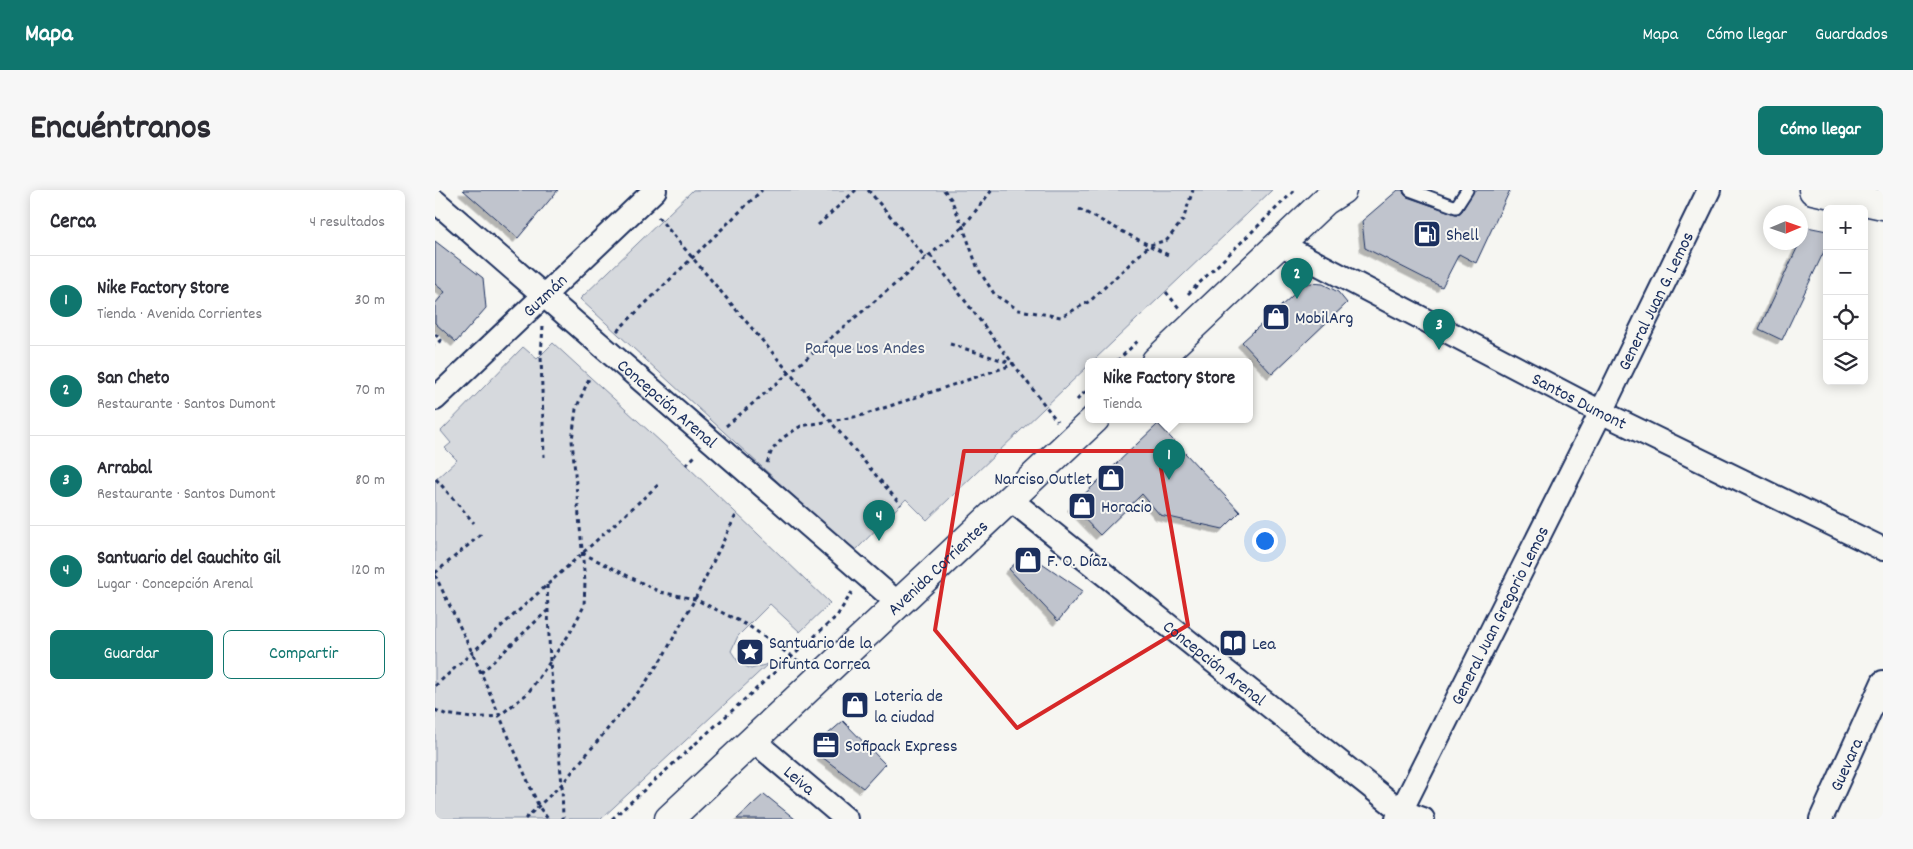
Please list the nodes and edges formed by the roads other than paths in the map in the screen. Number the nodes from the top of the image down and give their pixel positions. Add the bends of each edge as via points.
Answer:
1 (1410, 190) edge
2 (1467, 190) edge
3 (1709, 190) edge
4 (1813, 190) edge
5 (1332, 194) edge
6 (650, 195) edge
7 (435, 201) edge
8 (1883, 205) edge
9 (1280, 244) junction
10 (544, 296) junction
11 (1159, 358) edge
12 (435, 399) edge
13 (1085, 410) edge
14 (1601, 412) junction
15 (1010, 499) junction
16 (1883, 549) edge
17 (899, 604) junction
18 (1883, 682) edge
19 (754, 742) junction
20 (1399, 815) edge
21 (669, 819) edge
22 (845, 819) edge
23 (1423, 819) edge
24 (1821, 819) edge

1 - 2 lane via 1456,207
3 - 14 street, General Juan G. Lemos
4 - 8 main road
5 - 9 main road
6 - 10 street, Guzmán
7 - 10 street, Concepción Arenal
9 - 11 main road
9 - 14 street, Santos Dumont
10 - 12 street, Guzmán
10 - 17 street, Concepción Arenal
13 - 15 main road, Avenida Corrientes
14 - 16 street, Santos Dumont
14 - 20 street, General Juan Gregorio Lemos
15 - 17 main road, Avenida Corrientes
15 - 20 street, Concepción Arenal
17 - 19 main road, Avenida Corrientes
18 - 24 street, Guevara
19 - 21 main road, Avenida Corrientes
19 - 22 street, Leiva
20 - 23 street, Concepción Arenal

